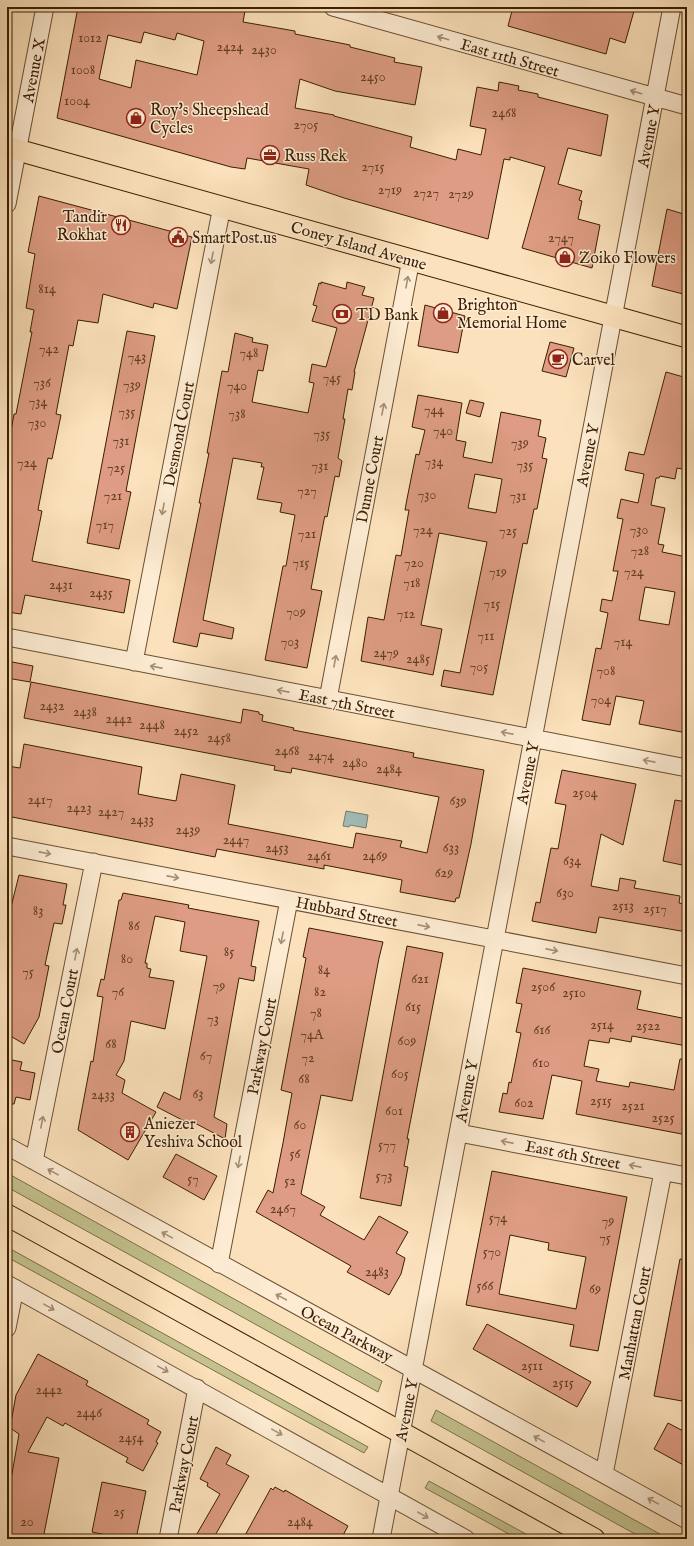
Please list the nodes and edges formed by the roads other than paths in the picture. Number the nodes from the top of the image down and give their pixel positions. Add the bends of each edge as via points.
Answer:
1 (45, 7) edge
2 (333, 7) edge
3 (672, 7) edge
4 (655, 97) junction
5 (687, 106) edge
6 (12, 149) edge
7 (7, 204) edge
8 (222, 206) junction
9 (411, 259) junction
10 (614, 317) junction
11 (687, 337) edge
12 (7, 637) edge
13 (134, 662) junction
14 (328, 699) junction
15 (533, 738) junction
16 (687, 768) edge
17 (7, 846) edge
18 (94, 862) junction
19 (290, 900) junction
20 (495, 939) junction
21 (687, 976) edge
22 (458, 1133) junction
23 (7, 1146) edge
24 (34, 1161) junction
25 (663, 1172) junction
26 (687, 1176) edge
27 (7, 1214) edge
28 (219, 1264) junction
29 (11, 1286) edge
30 (7, 1328) edge
31 (414, 1369) junction
32 (197, 1388) junction
33 (402, 1433) junction
34 (604, 1474) junction
35 (389, 1496) junction
36 (687, 1520) edge
37 (168, 1539) edge
38 (381, 1539) edge
39 (466, 1539) edge
40 (594, 1539) edge

1 - 6 street, Avenue X
4 -> 2 street, East 11th Street
3 - 4 street, Avenue Y
4 - 5 street, East 11th Street
4 - 10 street, Avenue Y
6 - 7 street, Avenue X
6 - 8 main road, Coney Island Avenue
8 - 9 main road, Coney Island Avenue
8 -> 13 street, Desmond Court
9 - 10 main road, Coney Island Avenue
14 -> 9 street, Dunne Court
10 - 11 main road, Coney Island Avenue
10 - 15 street, Avenue Y
12 - 13 street, East 7th Street
14 -> 13 street, East 7th Street
15 -> 14 street, East 7th Street
16 -> 15 street, East 7th Street
15 - 20 street, Avenue Y
17 -> 18 street, Hubbard Street
18 -> 19 street, Hubbard Street
24 -> 18 street, Ocean Court
19 -> 20 street, Hubbard Street
19 -> 28 street, Parkway Court
20 -> 21 street, Hubbard Street
20 - 22 street, Avenue Y
25 -> 22 street, East 6th Street
22 - 31 street, Avenue Y
23 - 24 street, Ocean Parkway
28 -> 24 street, Ocean Parkway
25 - 26 street, East 6th Street
25 - 34 street, Manhattan Court
27 - 33 main road
31 -> 28 street, Ocean Parkway
29 - 30 street
29 -> 32 street
31 - 33 street, Avenue Y
34 -> 31 street, Ocean Parkway
32 -> 35 street
32 - 37 street, Parkway Court
33 - 35 street, Avenue Y
33 - 40 main road
36 -> 34 street, Ocean Parkway
35 - 38 street, Avenue Y
35 -> 39 street

